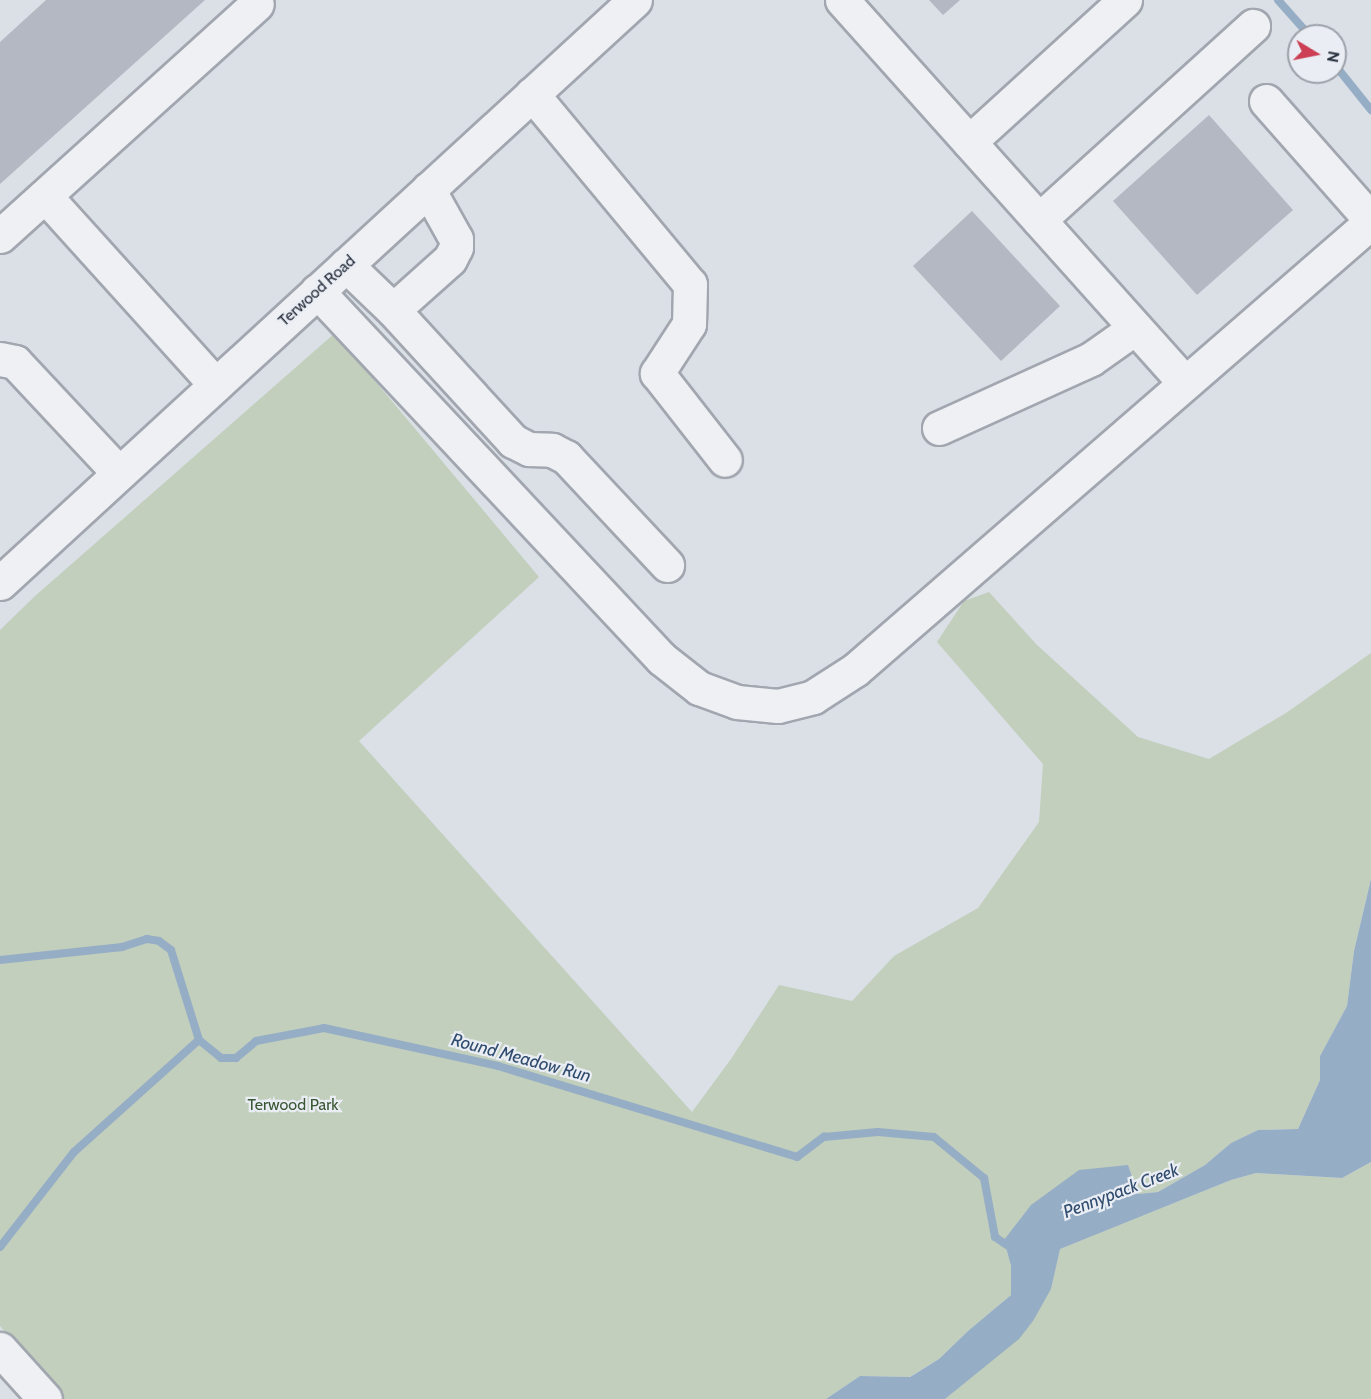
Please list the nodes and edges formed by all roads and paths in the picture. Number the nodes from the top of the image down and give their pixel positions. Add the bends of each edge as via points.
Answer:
1 (635, 0) edge
2 (842, 0) edge
3 (1125, 0) edge
4 (257, 4) dead end
5 (1253, 26) dead end
6 (532, 94) junction
7 (1266, 101) dead end
8 (969, 142) junction
9 (428, 189) junction
10 (46, 197) junction
11 (1039, 220) junction
12 (1371, 221) edge
13 (0, 236) edge
14 (346, 265) junction
15 (317, 291) junction
16 (393, 310) junction
17 (1136, 328) junction
18 (0, 359) edge
19 (1185, 383) junction
20 (215, 384) junction
21 (939, 428) dead end
22 (725, 460) dead end
23 (119, 473) junction
24 (667, 565) dead end
25 (0, 583) edge
26 (0, 1349) edge
27 (45, 1399) edge

1 - 6 street, Terwood Road
2 - 8 street
3 - 8 street
4 - 10 street
5 - 11 street
6 - 9 street, Terwood Road
6 - 22 street via 690,284 689,324 657,374
7 - 12 street
8 - 11 street
9 - 14 street, Terwood Road
9 - 16 street via 448,220 456,247 450,259
10 - 13 street
10 - 20 street
11 - 17 street
12 - 19 street
14 - 15 street, Terwood Road
14 - 16 street
15 - 19 street via 662,659 699,688 737,702 778,706 813,697 855,670
15 - 20 street, Terwood Road
16 - 24 street via 513,441 529,449 552,450 566,458
17 - 19 street
17 - 21 street via 1091,359
18 - 23 street via 15,362
20 - 23 street, Terwood Road
23 - 25 street, Terwood Road
26 - 27 street

